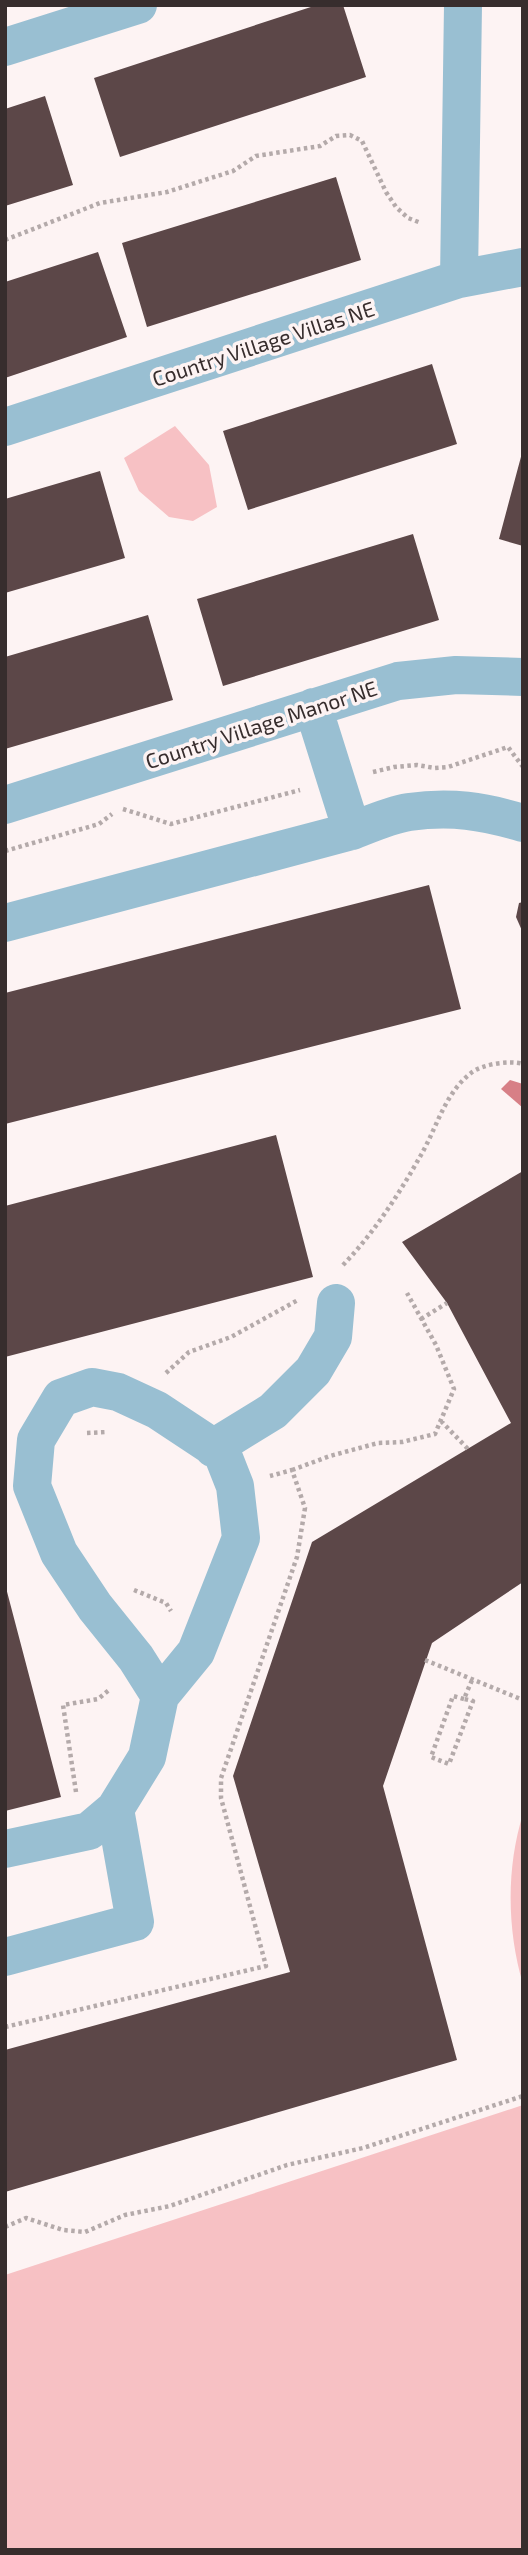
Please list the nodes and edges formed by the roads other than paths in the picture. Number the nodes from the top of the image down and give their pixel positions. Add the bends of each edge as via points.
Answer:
1 (138, 5) edge
2 (463, 5) edge
3 (5, 47) edge
4 (523, 267) edge
5 (459, 279) junction
6 (5, 427) edge
7 (523, 677) edge
8 (313, 707) junction
9 (5, 806) edge
10 (523, 823) edge
11 (352, 831) junction
12 (5, 923) edge
13 (327, 1289) road end
14 (213, 1448) junction
15 (160, 1696) junction
16 (115, 1809) junction
17 (5, 1849) edge
18 (7, 1951) edge

1 - 3 street
2 - 5 street
4 - 5 street, Country Village Villas NE
5 - 6 street, Country Village Villas NE
7 - 8 street, Country Village Manor NE via 456,674 398,681
8 - 9 street, Country Village Manor NE
8 - 11 street
10 - 11 street via 484,811 440,810 407,812
11 - 12 street
13 - 14 street via 333,1337 313,1371 274,1411
14 - 15 street via 222,1453 235,1486 240,1538 196,1652
14 - 15 street via 148,1405 92,1387 61,1398 36,1440 32,1486 59,1553
15 - 16 street via 147,1757
16 - 17 street via 89,1830
16 - 18 street via 135,1923

